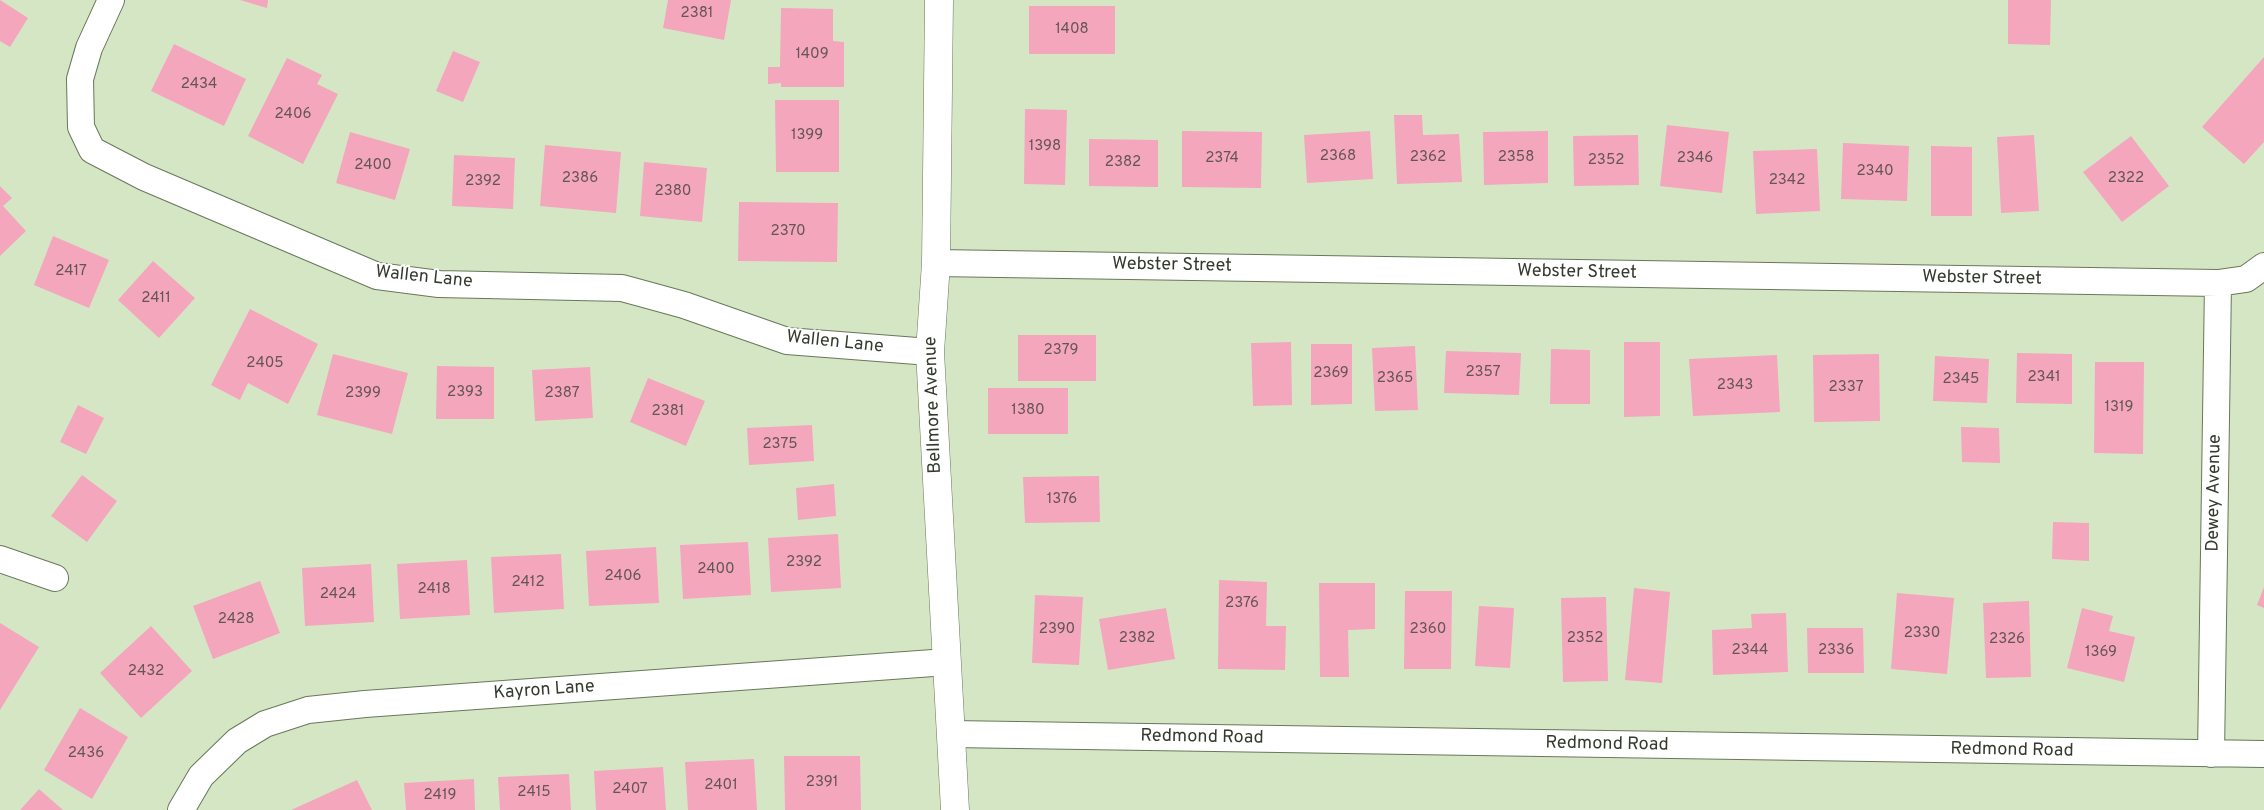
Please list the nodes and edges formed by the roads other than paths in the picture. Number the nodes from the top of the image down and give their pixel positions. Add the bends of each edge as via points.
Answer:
1 (110, 0) edge
2 (939, 0) edge
3 (936, 263) junction
4 (2264, 266) edge
5 (2218, 282) junction
6 (930, 352) junction
7 (0, 560) edge
8 (55, 578) dead end
9 (946, 662) junction
10 (951, 734) junction
11 (2211, 754) junction
12 (2264, 754) edge
13 (181, 810) edge
14 (955, 810) edge

1 - 6 street, Wallen Lane via 88,48 80,79 81,126 92,150 153,181 377,276 439,284 622,288 684,305 787,341
2 - 3 main road, Bellmore Avenue
3 - 5 street, Webster Street
3 - 6 main road, Bellmore Avenue
4 - 5 street via 2246,279
5 - 11 street, Dewey Avenue
6 - 9 main road, Bellmore Avenue
7 - 8 street
9 - 10 main road, Bellmore Avenue
9 - 13 street, Kayron Lane via 308,710 265,724 237,741 201,776
10 - 11 street, Redmond Road
10 - 14 main road, Bellmore Avenue
11 - 12 street, Redmond Road

